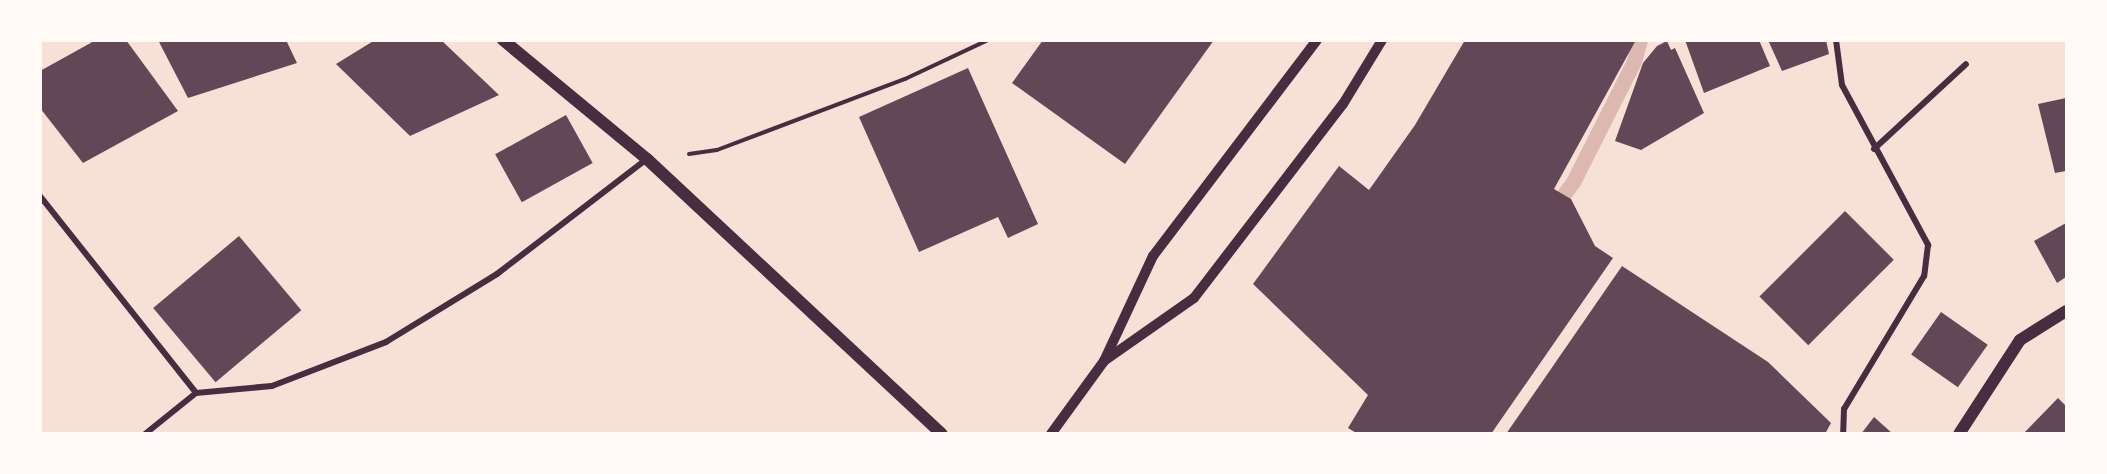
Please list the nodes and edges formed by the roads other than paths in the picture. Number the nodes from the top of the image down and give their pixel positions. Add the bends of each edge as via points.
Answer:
1 (503, 40) edge
2 (1317, 40) edge
3 (1382, 40) edge
4 (1836, 40) edge
5 (1966, 64) dead end
6 (1874, 149) junction
7 (647, 159) junction
8 (40, 196) edge
9 (2067, 310) edge
10 (1104, 361) junction
11 (196, 393) junction
12 (145, 434) edge
13 (942, 434) edge
14 (1051, 434) edge
15 (1843, 434) edge
16 (1959, 434) edge

1 - 7 main road
2 - 10 street via 1153,256
3 - 10 street via 1343,104 1194,298
4 - 6 street via 1842,85
5 - 6 street
6 - 15 street via 1928,245 1923,276 1844,409
7 - 11 street via 497,274 386,342 272,386
7 - 13 main road
8 - 11 street
9 - 16 main road via 2020,340
10 - 14 street
11 - 12 street

